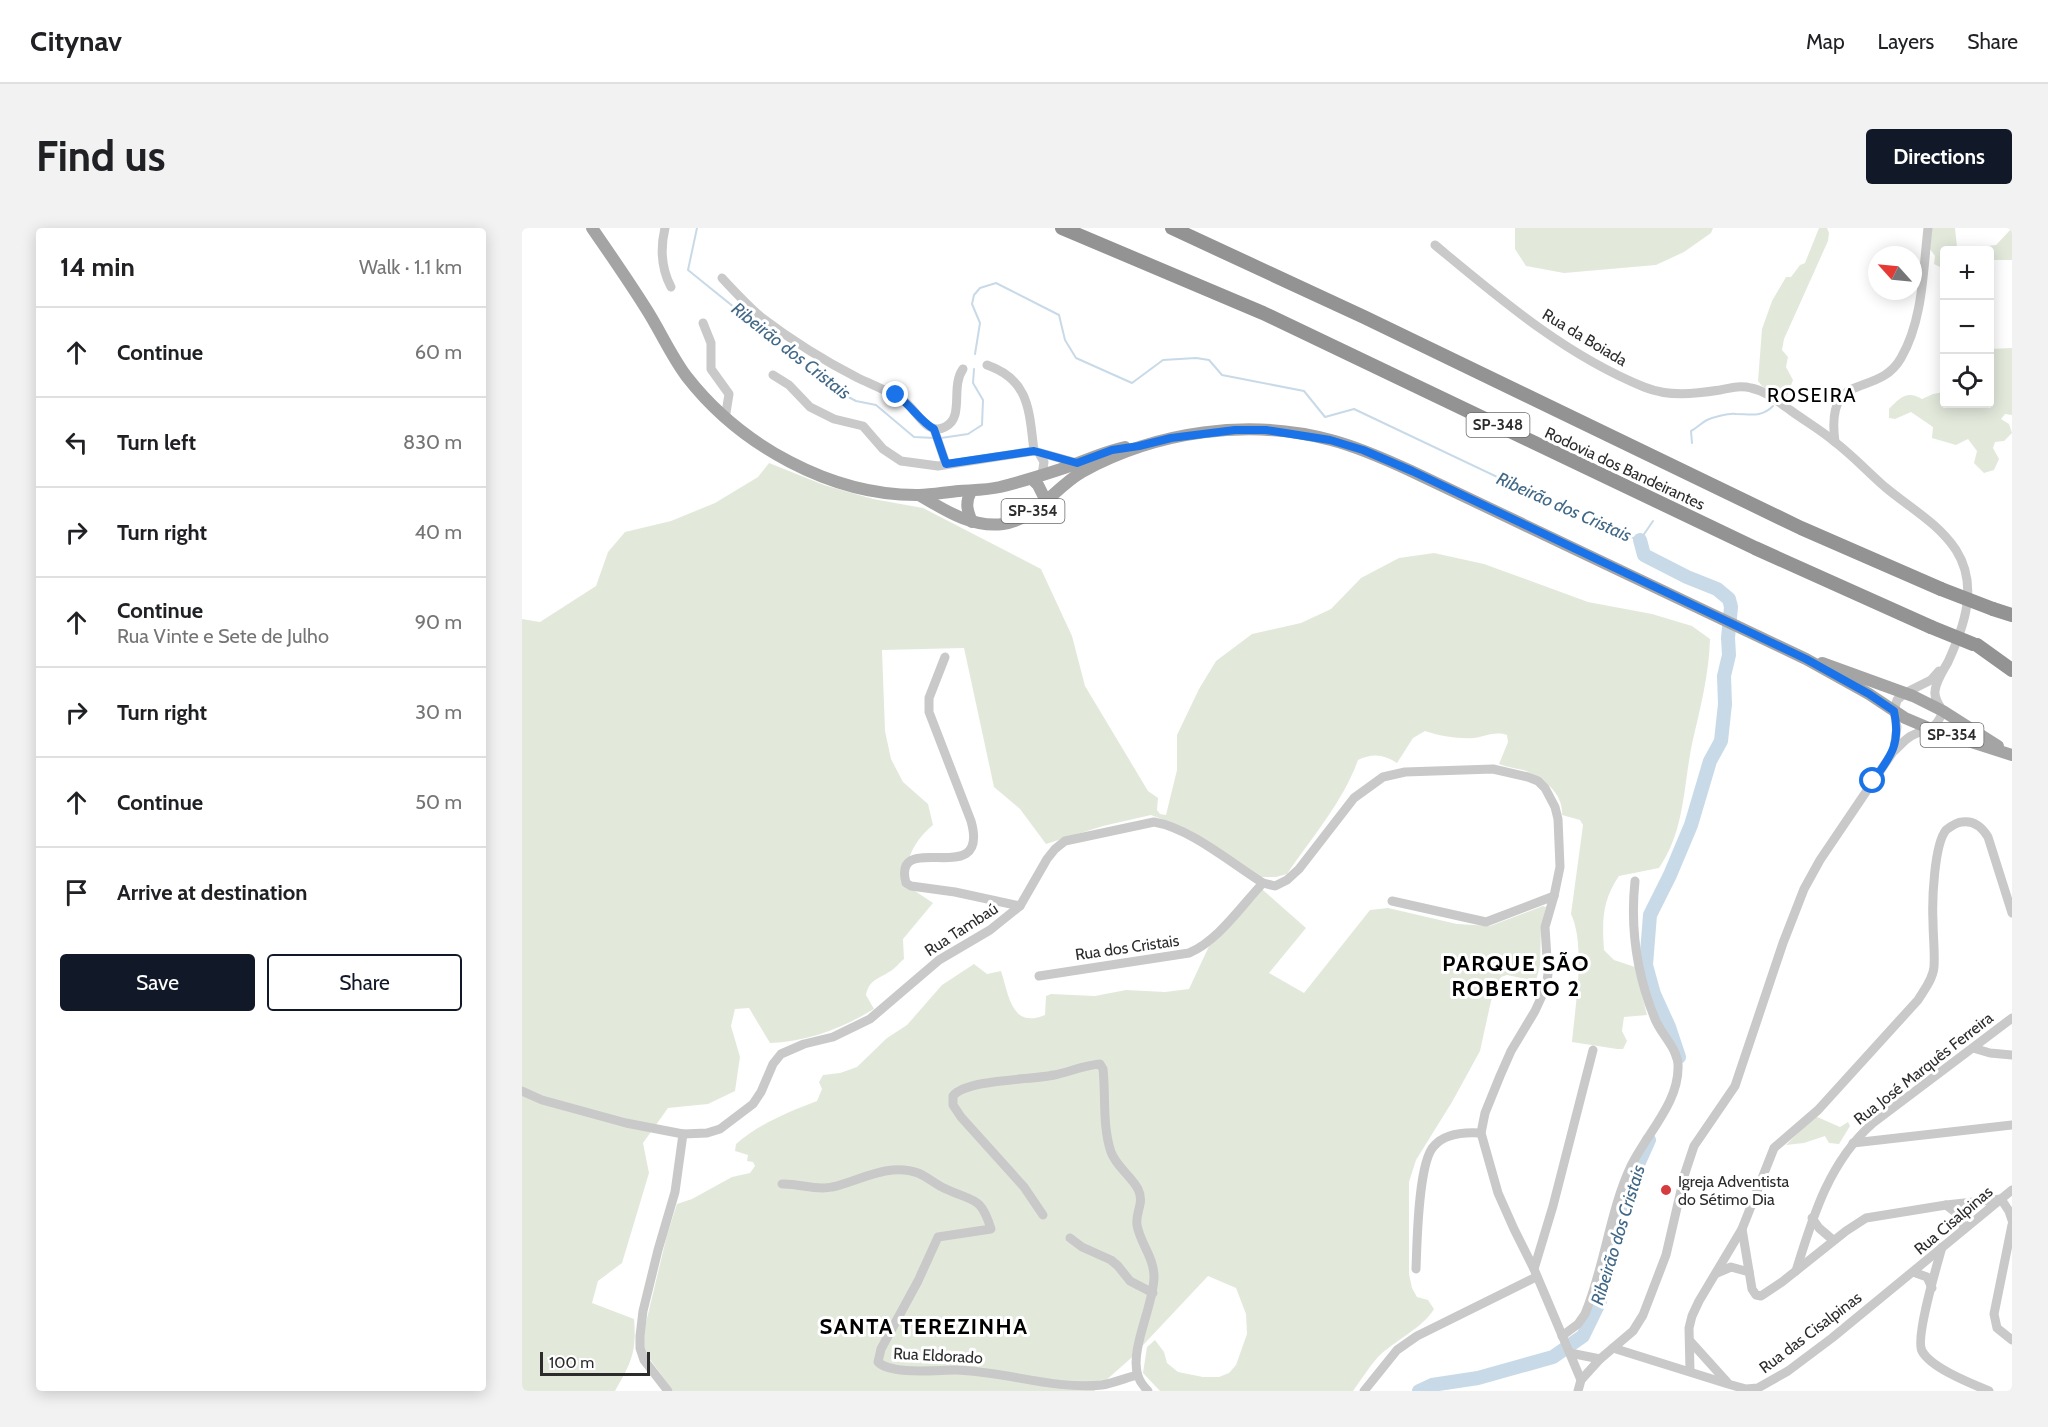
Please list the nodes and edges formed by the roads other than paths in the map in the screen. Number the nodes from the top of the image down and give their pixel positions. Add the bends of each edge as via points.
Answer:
1 (592, 228) edge
2 (665, 228) edge
3 (1062, 228) edge
4 (1172, 228) edge
5 (1928, 228) edge
6 (1435, 245) dead end
7 (722, 278) dead end
8 (671, 287) dead end
9 (704, 323) dead end
10 (987, 365) dead end
11 (963, 369) dead end
12 (773, 375) dead end
13 (725, 419) junction
14 (934, 429) junction
15 (1835, 442) junction
16 (1139, 446) junction
17 (1037, 452) junction
18 (1077, 463) junction
19 (946, 464) junction
20 (1037, 476) junction
21 (972, 491) junction
22 (919, 495) junction
23 (1046, 501) junction
24 (972, 522) junction
25 (2012, 615) edge
26 (1975, 644) junction
27 (945, 657) dead end
28 (2012, 658) edge
29 (1806, 659) junction
30 (1948, 661) junction
31 (2012, 670) edge
32 (1905, 693) junction
33 (1894, 711) junction
34 (1943, 711) junction
35 (1931, 729) junction
36 (1893, 752) junction
37 (2012, 755) edge
38 (1635, 881) dead end
39 (1263, 883) junction
40 (1554, 896) junction
41 (1392, 901) dead end
42 (1020, 906) junction
43 (2012, 914) edge
44 (1038, 976) dead end
45 (2012, 1018) edge
46 (1973, 1048) junction
47 (1593, 1050) dead end
48 (2012, 1055) edge
49 (522, 1090) edge
50 (2012, 1125) edge
51 (1481, 1133) junction
52 (683, 1134) junction
53 (1853, 1143) junction
54 (782, 1184) dead end
55 (2012, 1190) edge
56 (2001, 1199) junction
57 (1946, 1205) junction
58 (1043, 1215) dead end
59 (1812, 1218) junction
60 (2012, 1220) edge
61 (2012, 1225) edge
62 (1742, 1229) junction
63 (1964, 1229) junction
64 (1070, 1238) dead end
65 (1833, 1240) junction
66 (1942, 1247) junction
67 (1416, 1269) dead end
68 (1796, 1271) junction
69 (1749, 1272) junction
70 (1913, 1272) junction
71 (1535, 1273) junction
72 (1717, 1273) junction
73 (1932, 1288) junction
74 (1153, 1293) junction
75 (1563, 1338) junction
76 (1690, 1340) junction
77 (2012, 1340) edge
78 (1613, 1348) junction
79 (1570, 1352) junction
80 (1600, 1359) junction
81 (1690, 1371) junction
82 (1137, 1375) junction
83 (1581, 1380) junction
84 (1728, 1384) junction
85 (1100, 1388) edge
86 (668, 1391) edge
87 (1148, 1391) edge
88 (1364, 1391) edge
89 (1578, 1391) edge
90 (1989, 1391) edge

1 - 13 main road, SP-354 via 676,362
2 - 8 street via 663,269
3 - 26 highway, Rodovia dos Bandeirantes / SP-348, bridge via 1263,313 1765,553
4 - 25 highway, Rodovia dos Bandeirantes / SP-348, bridge via 1801,528 1941,589
5 - 15 street via 1918,309 1901,358 1892,371 1844,393 1833,418
6 - 15 street, Rua da Boiada via 1516,311 1605,370 1669,394 1752,388
7 - 14 street via 761,316 796,342 908,403
9 - 13 street via 711,343 711,369 729,394
10 - 17 street via 1013,378 1020,388
11 - 14 street via 958,376 955,416 943,429
12 - 19 street via 810,407 863,426 891,456 917,464
13 - 22 main road, SP-354 via 778,455 817,474 870,489
14 - 19 street
15 - 30 street, Rua da Boiada via 1932,522 1963,563 1968,606 1963,629
16 - 18 main road, SP-354 via 1112,450
16 - 23 main road, SP-354 via 1083,472
16 - 29 main road, SP-354 via 1171,438 1266,430 1330,440 1363,450
17 - 18 street
17 - 19 street
17 - 20 street via 1044,462
18 - 20 main road, SP-354
20 - 21 main road, SP-354
20 - 23 main road
21 - 22 main road, SP-354
21 - 24 main road via 966,506
22 - 24 main road, SP-354
23 - 24 main road, SP-354 via 1027,516 1005,524
26 - 28 highway, Rodovia dos Bandeirantes / SP-348
26 - 31 highway
27 - 42 street via 929,712 971,821 974,842 957,858 916,858 906,867 906,883
29 - 32 main road, SP-354
29 - 33 main road, SP-354
30 - 32 street via 1931,680
30 - 34 street, Rua da Boiada via 1935,690
32 - 33 street via 1897,700
32 - 34 main road, SP-354
33 - 35 main road, SP-354
33 - 36 street via 1897,736
34 - 35 street
34 - 37 main road, SP-354
35 - 36 street via 1909,737
35 - 37 main road, SP-354
36 - 78 street via 1804,889 1735,1086 1694,1146 1652,1296 1633,1331
38 - 75 street via 1633,901 1642,987 1676,1056 1677,1075 1665,1111 1645,1140 1621,1189 1585,1314
39 - 40 street via 1275,886 1287,880 1354,798 1383,777 1405,772 1493,769 1538,781 1550,796 1559,828 1560,867
39 - 42 street, Rua Tambaú via 1182,831 1154,822 1065,841 1047,859
39 - 44 street, Rua dos Cristais via 1199,949
40 - 41 street via 1486,921
40 - 51 street via 1545,927 1546,987 1511,1051 1485,1113
42 - 52 street, Rua Tambaú via 990,930 939,960 870,1019 833,1037 781,1054 753,1104 720,1129
43 - 62 street via 1984,830 1970,821 1959,822 1947,830 1935,873 1934,970 1928,985 1818,1110 1774,1148
45 - 46 street, Rua José Marquês Ferreira
46 - 48 street
46 - 53 street, Rua José Marquês Ferreira via 1873,1123
47 - 71 street
49 - 52 street, Rua Tambaú via 584,1112
50 - 53 street
51 - 67 street via 1449,1137 1430,1151 1419,1198
51 - 71 street via 1498,1193
52 - 86 street via 675,1192 640,1336 644,1360
53 - 59 street, Rua José Marquês Ferreira via 1828,1180
54 - 85 street, Rua Eldorado via 831,1187 873,1174 917,1173 970,1198 985,1210 991,1229 938,1237 881,1349 878,1362 882,1366 974,1371
55 - 56 street, Rua Cisalpinas
56 - 57 street
56 - 60 street
56 - 63 street, Rua Cisalpinas
57 - 63 street via 1956,1211
57 - 65 street via 1866,1218
58 - 74 street via 1024,1187 961,1117 953,1105 953,1096 958,1091 990,1083 1052,1076 1100,1064 1112,1154 1142,1200 1136,1222 1153,1262
59 - 65 street
59 - 68 street, Rua José Marquês Ferreira
61 - 77 street via 1994,1314 1997,1328
62 - 69 street
62 - 72 street
63 - 66 street, Rua Cisalpinas
64 - 74 street via 1111,1260 1130,1281
65 - 68 street
66 - 70 street, Rua Cisalpinas
66 - 73 street
68 - 69 street via 1761,1296 1754,1293
69 - 72 street via 1731,1268
70 - 73 street via 1927,1277
70 - 84 street, Rua das Cisalpinas via 1768,1384 1753,1389
71 - 75 street
71 - 88 street via 1417,1336 1397,1350
72 - 76 street via 1692,1316
73 - 90 street via 1920,1337 1922,1353
74 - 82 street via 1140,1341
75 - 79 street
76 - 81 street
76 - 84 street
78 - 80 street
78 - 81 street, Rua das Cisalpinas
79 - 80 street
79 - 83 street
80 - 83 street
81 - 84 street, Rua das Cisalpinas
82 - 85 street, Rua Eldorado
82 - 87 street
83 - 89 street

